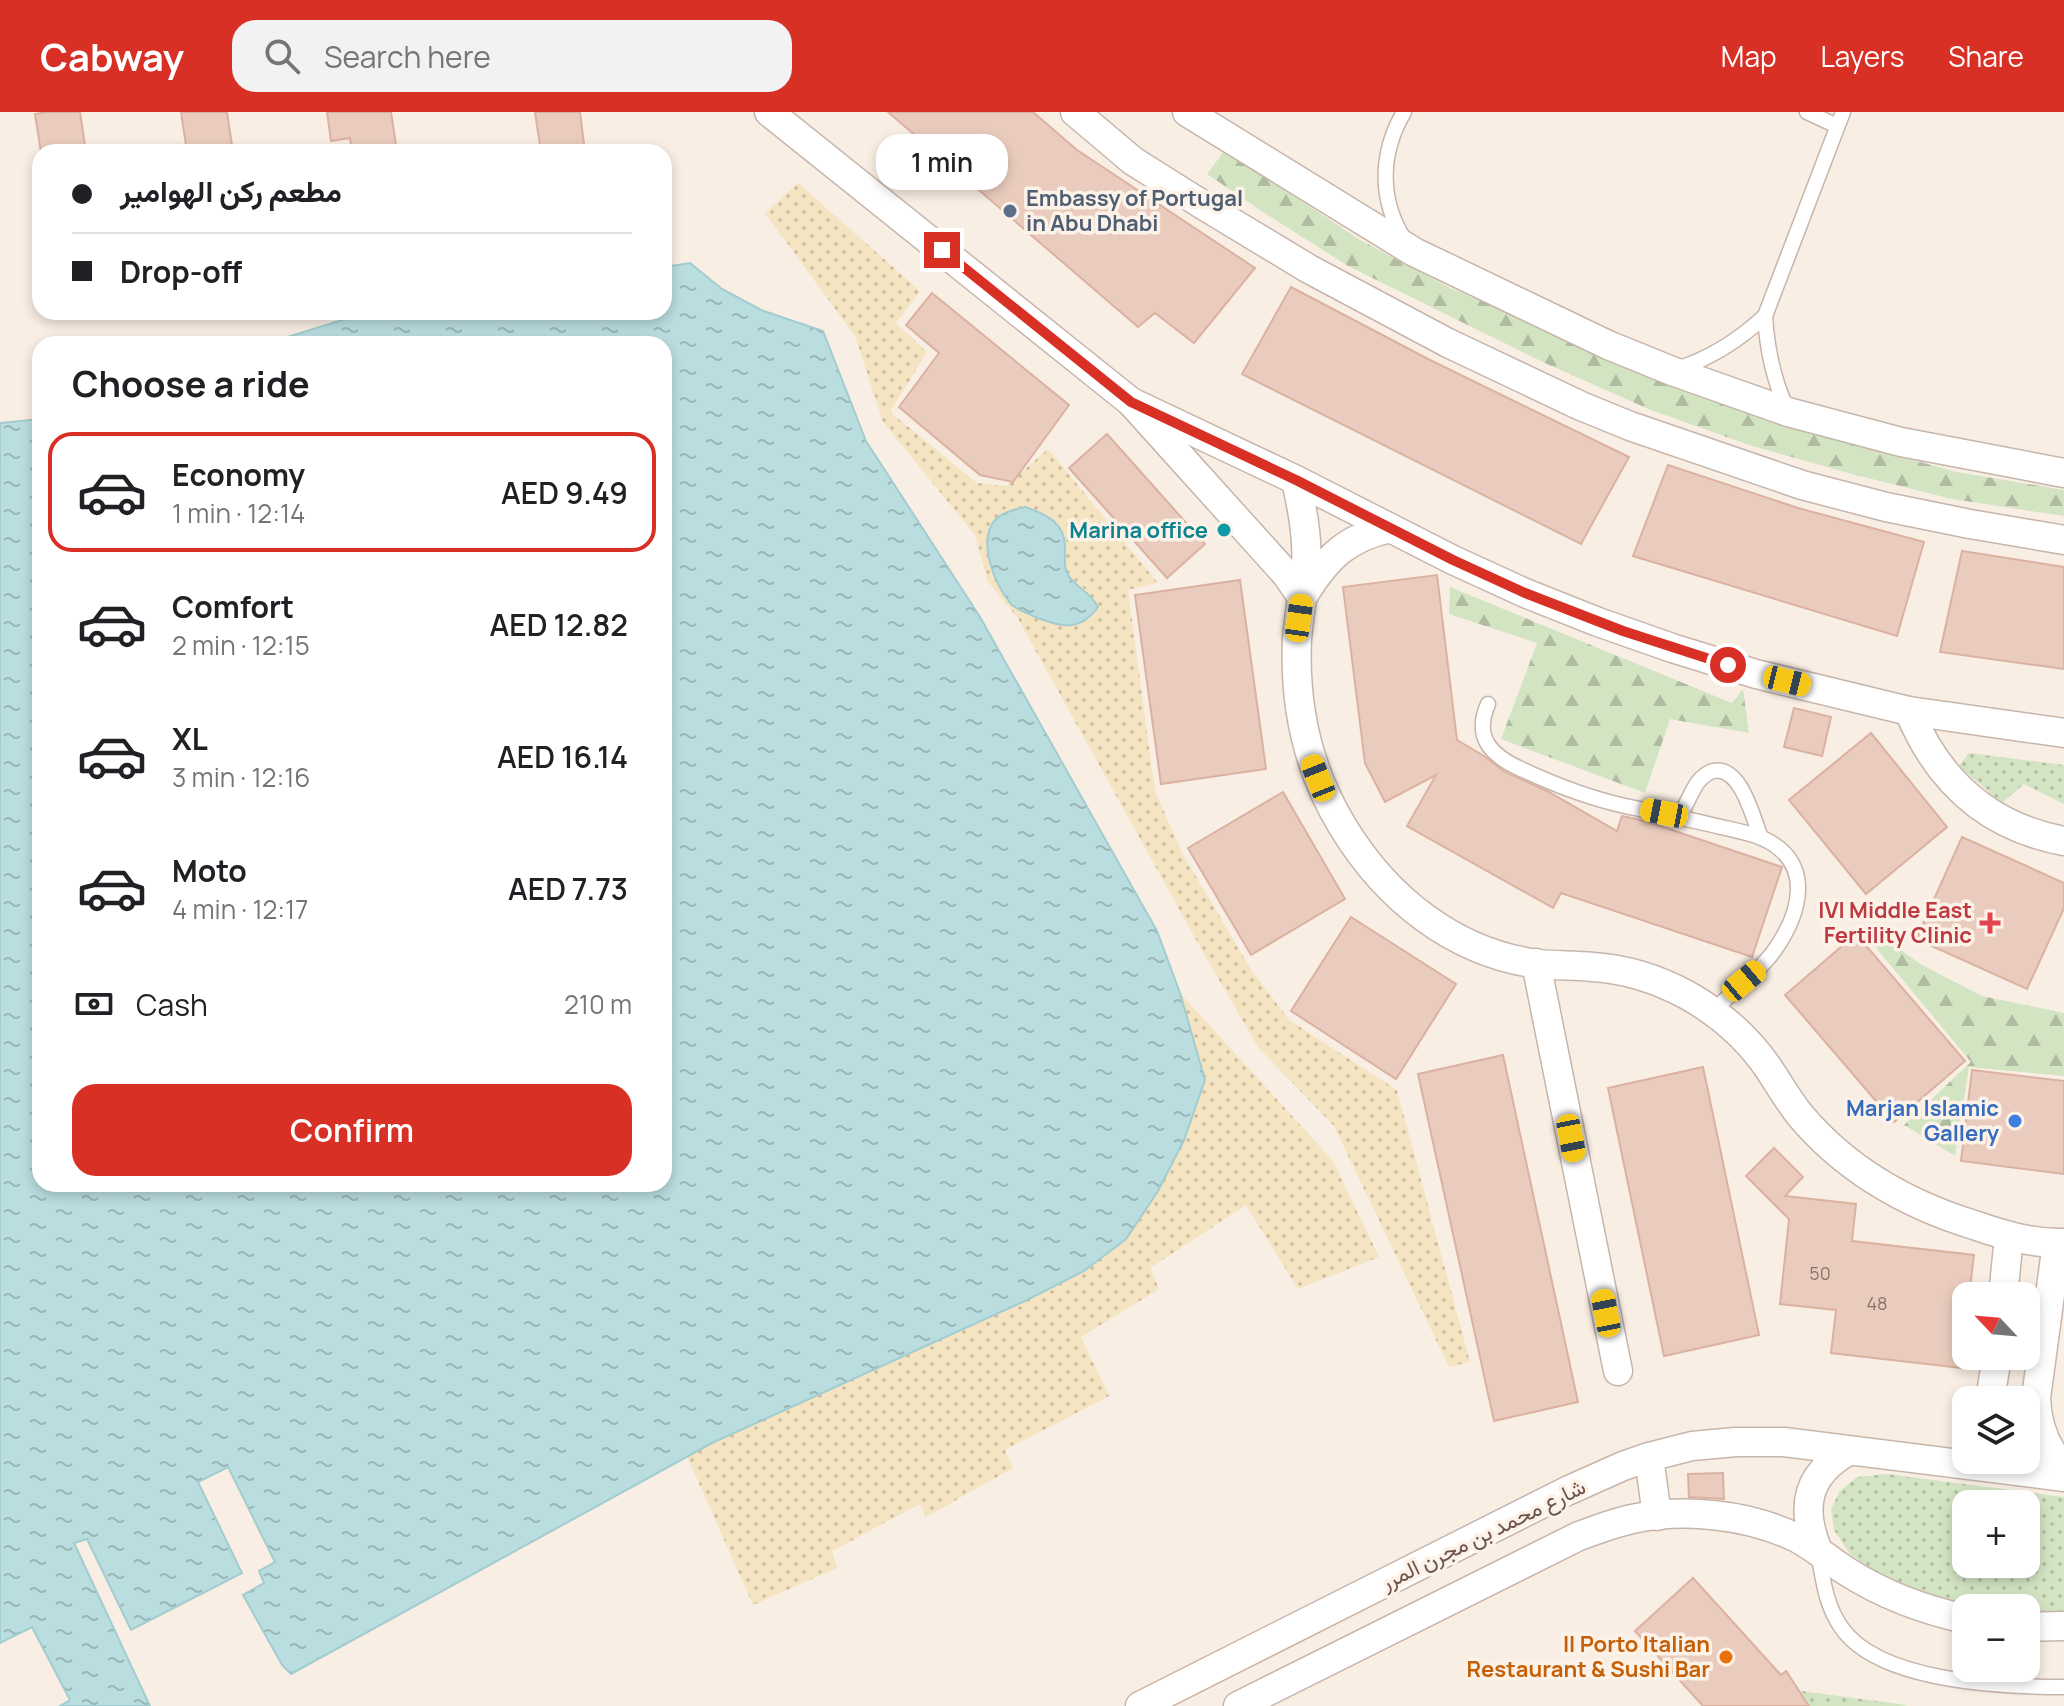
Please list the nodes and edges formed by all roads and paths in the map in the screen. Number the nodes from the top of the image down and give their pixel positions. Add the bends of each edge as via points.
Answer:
1 (769, 112) edge
2 (1075, 112) edge
3 (1187, 112) edge
4 (1404, 112) edge
5 (1807, 112) edge
6 (1840, 119) edge
7 (1414, 252) junction
8 (1765, 316) junction
9 (1672, 371) junction
10 (1131, 402) junction
11 (1788, 412) junction
12 (2064, 473) edge
13 (1296, 480) junction
14 (1390, 528) junction
15 (2064, 540) edge
16 (1302, 597) junction
17 (1488, 704) dead end
18 (1909, 711) junction
19 (2064, 733) edge
20 (1680, 816) junction
21 (1761, 838) junction
22 (2064, 841) edge
23 (1536, 963) junction
24 (1713, 1011) junction
25 (2009, 1237) junction
26 (2061, 1243) edge
27 (2004, 1282) edge
28 (1618, 1371) dead end
29 (1848, 1451) junction
30 (1649, 1457) junction
31 (1952, 1457) edge
32 (2064, 1468) edge
33 (2040, 1472) edge
34 (2064, 1477) edge
35 (1657, 1516) junction
36 (1818, 1551) junction
37 (1952, 1615) edge
38 (2064, 1626) edge
39 (2040, 1627) edge
40 (2064, 1687) edge
41 (1140, 1706) edge
42 (1238, 1706) edge

1 - 10 street
2 - 15 street via 1133,161 1309,269 1581,406 1802,485 1928,516
3 - 7 street
4 - 7 lane via 1390,143 1385,184 1394,220
5 - 6 lane
6 - 8 lane
7 - 9 street
8 - 9 lane via 1713,355
8 - 11 lane via 1771,365
9 - 11 street
10 - 13 street
10 - 16 street
11 - 12 street via 1901,442
13 - 14 street
13 - 16 street via 1306,542
14 - 16 street via 1334,553
14 - 18 street via 1525,593 1657,643 1756,674
16 - 23 street via 1297,668 1302,727 1342,826 1370,866 1415,912 1471,944
17 - 20 lane via 1482,722 1486,742 1506,762 1583,794
18 - 19 street
18 - 22 street via 1937,764 1977,804 2025,831
20 - 21 lane
20 - 21 lane via 1703,776 1721,771 1739,784
21 - 24 lane via 1795,867 1797,902 1772,954
23 - 24 street via 1623,971 1656,981
23 - 28 street
24 - 25 street via 1755,1051 1820,1137 1864,1174 1917,1205
25 - 26 street
25 - 27 street
26 - 32 street via 2036,1398 2041,1432
29 - 30 street, شارع محمد بن مجرن المرر via 1736,1442
29 - 31 street, شارع محمد بن مجرن المرر
29 - 36 street via 1821,1472 1808,1502 1807,1519
30 - 35 street
30 - 41 street, شارع محمد بن مجرن المرر via 1567,1491
33 - 34 street, شارع محمد بن مجرن المرر
35 - 36 street, شارع محمد بن مجرن المرر via 1698,1514 1749,1522
35 - 42 street, شارع محمد بن مجرن المرر via 1579,1536
36 - 37 street, شارع محمد بن مجرن المرر via 1880,1590
36 - 40 lane via 1834,1616 1865,1651 1891,1663 1962,1680
38 - 39 street

